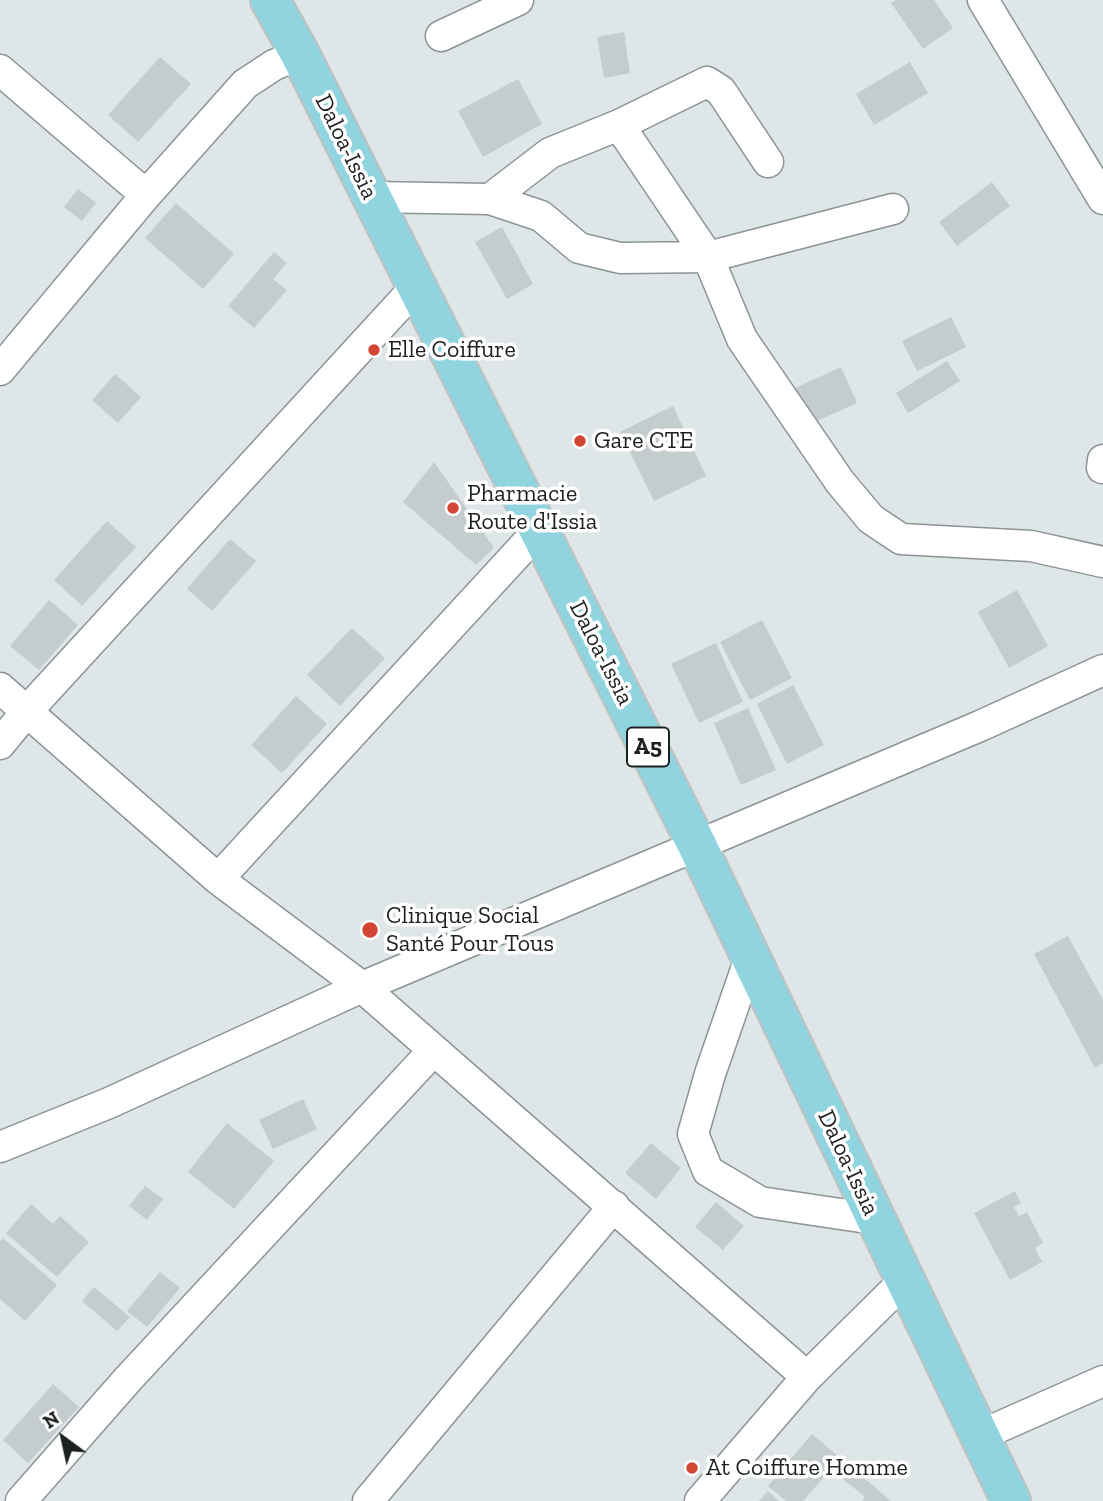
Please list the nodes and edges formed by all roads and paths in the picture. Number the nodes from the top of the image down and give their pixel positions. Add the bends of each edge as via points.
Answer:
1 (270, 0) edge
2 (518, 0) edge
3 (983, 0) edge
4 (441, 36) dead end
5 (300, 54) junction
6 (0, 70) edge
7 (620, 125) junction
8 (768, 162) dead end
9 (146, 195) junction
10 (371, 197) junction
11 (490, 199) junction
12 (1103, 199) edge
13 (893, 209) dead end
14 (708, 257) junction
15 (416, 287) junction
16 (0, 369) edge
17 (1103, 460) edge
18 (1102, 468) edge
19 (539, 530) junction
20 (1103, 562) edge
21 (1103, 670) edge
22 (0, 688) edge
23 (27, 711) junction
24 (0, 744) edge
25 (697, 845) junction
26 (218, 879) junction
27 (750, 958) junction
28 (362, 987) junction
29 (433, 1051) junction
30 (0, 1147) edge
31 (614, 1206) junction
32 (874, 1219) junction
33 (904, 1281) junction
34 (807, 1377) junction
35 (1103, 1381) edge
36 (979, 1436) junction
37 (21, 1501) edge
38 (369, 1501) edge
39 (700, 1501) edge
40 (1011, 1501) edge

1 - 5 main road, Daloa-Issia / A5
2 - 4 street
3 - 12 street
5 - 9 street via 244,84
5 - 10 main road, Daloa-Issia / A5
6 - 9 street
7 - 8 street via 707,82 721,91
7 - 11 street via 550,153
7 - 14 street
9 - 16 street
10 - 11 street
10 - 15 main road, Daloa-Issia / A5
11 - 14 street via 541,216 579,248 620,258
13 - 14 street
14 - 20 street via 742,339 840,482 871,519 901,539 1031,546
15 - 19 main road, Daloa-Issia / A5
15 - 23 street
17 - 18 street
19 - 25 main road, Daloa-Issia / A5
19 - 26 street
21 - 25 street
22 - 23 street
23 - 24 street
23 - 26 street
25 - 27 main road, Daloa-Issia / A5
25 - 28 street
26 - 28 street
27 - 32 main road, Daloa-Issia / A5
27 - 32 street via 693,1134 708,1171 760,1202
28 - 29 street
28 - 30 street via 109,1103
29 - 31 street
29 - 37 street via 138,1368
31 - 34 street
31 - 38 street
32 - 33 main road, Daloa-Issia / A5
33 - 34 street
33 - 36 main road, Daloa-Issia / A5
34 - 39 street
35 - 36 street
36 - 40 main road, Daloa-Issia / A5

